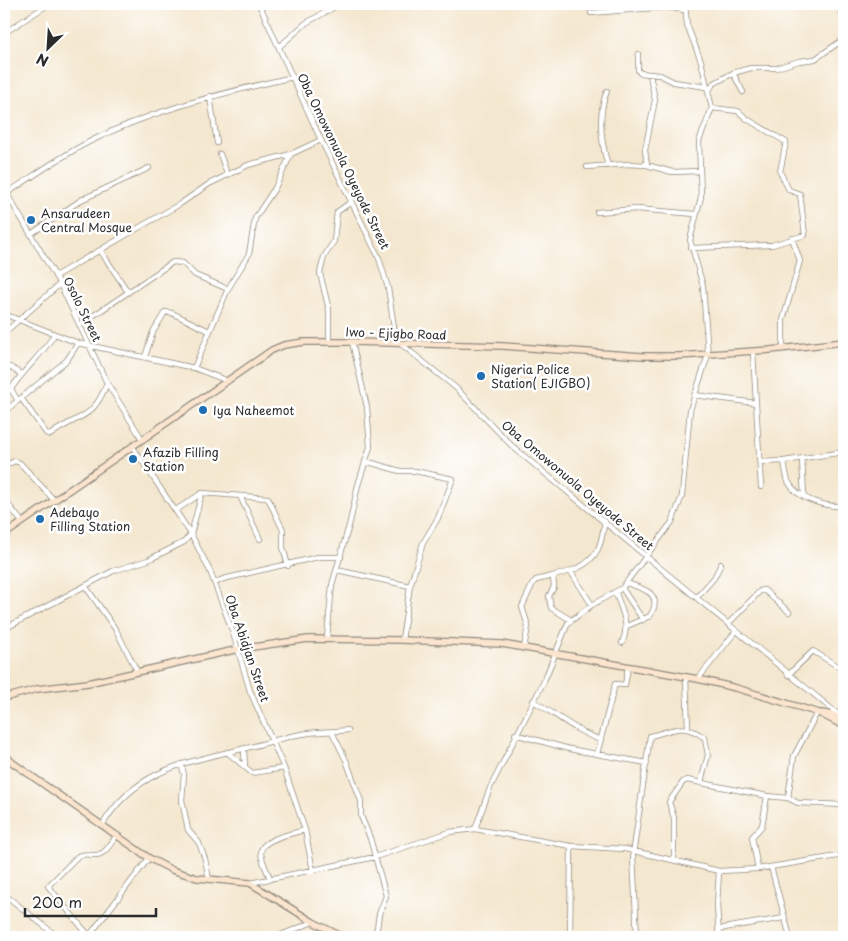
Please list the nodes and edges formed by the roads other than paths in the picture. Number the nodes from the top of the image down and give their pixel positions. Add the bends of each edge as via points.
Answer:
1 (36, 4) edge
2 (49, 4) edge
3 (259, 4) edge
4 (340, 4) edge
5 (685, 4) edge
6 (838, 4) edge
7 (38, 9) junction
8 (685, 10) junction
9 (591, 13) dead end
10 (844, 19) edge
11 (4, 33) edge
12 (844, 39) edge
13 (280, 46) junction
14 (638, 54) dead end
15 (733, 73) junction
16 (650, 75) junction
17 (292, 77) junction
18 (706, 87) junction
19 (608, 91) dead end
20 (743, 92) dead end
21 (708, 94) junction
22 (210, 96) junction
23 (712, 108) junction
24 (321, 140) junction
25 (217, 143) dead end
26 (220, 154) dead end
27 (291, 154) junction
28 (647, 165) junction
29 (608, 166) junction
30 (587, 167) dead end
31 (149, 168) dead end
32 (700, 171) junction
33 (227, 174) junction
34 (5, 192) edge
35 (352, 202) junction
36 (597, 212) dead end
37 (695, 214) junction
38 (31, 234) junction
39 (792, 238) junction
40 (691, 248) junction
41 (100, 250) junction
42 (55, 276) junction
43 (60, 284) junction
44 (228, 289) junction
45 (128, 292) junction
46 (4, 314) edge
47 (18, 319) junction
48 (81, 324) junction
49 (208, 331) junction
50 (4, 333) edge
51 (54, 335) junction
52 (329, 342) junction
53 (352, 342) junction
54 (844, 342) edge
55 (78, 343) junction
56 (399, 344) junction
57 (91, 346) junction
58 (783, 349) junction
59 (754, 352) junction
60 (708, 355) junction
61 (145, 357) junction
62 (4, 367) edge
63 (194, 368) junction
64 (21, 374) junction
65 (228, 381) junction
66 (107, 383) junction
67 (694, 395) junction
68 (19, 400) junction
69 (756, 403) junction
70 (4, 412) edge
71 (142, 439) junction
72 (132, 446) junction
73 (843, 452) edge
74 (802, 459) junction
75 (365, 461) junction
76 (784, 461) junction
77 (760, 462) junction
78 (4, 466) edge
79 (844, 467) edge
80 (760, 487) dead end
81 (202, 493) junction
82 (240, 496) junction
83 (804, 496) junction
84 (4, 499) edge
85 (53, 499) junction
86 (844, 506) edge
87 (176, 510) junction
88 (605, 521) junction
89 (22, 522) junction
90 (191, 534) junction
91 (4, 535) edge
92 (260, 539) dead end
93 (646, 555) junction
94 (341, 557) junction
95 (721, 564) dead end
96 (288, 566) junction
97 (337, 570) junction
98 (571, 572) junction
99 (553, 576) junction
100 (215, 583) junction
101 (626, 583) junction
102 (410, 586) junction
103 (86, 587) junction
104 (622, 588) junction
105 (616, 593) junction
106 (697, 597) junction
107 (592, 605) junction
108 (789, 612) dead end
109 (571, 620) junction
110 (643, 620) junction
111 (728, 624) junction
112 (627, 626) junction
113 (4, 629) edge
114 (736, 631) junction
115 (327, 638) junction
116 (402, 640) junction
117 (622, 643) dead end
118 (524, 648) junction
119 (239, 649) junction
120 (554, 653) junction
121 (628, 666) junction
122 (844, 670) edge
123 (137, 671) junction
124 (788, 675) junction
125 (686, 677) junction
126 (698, 679) junction
127 (4, 698) edge
128 (533, 701) junction
129 (818, 713) junction
130 (840, 716) edge
131 (844, 721) edge
132 (844, 726) edge
133 (688, 728) junction
134 (348, 730) dead end
135 (332, 732) junction
136 (515, 734) junction
137 (602, 740) junction
138 (274, 741) junction
139 (244, 749) junction
140 (228, 752) junction
141 (4, 754) edge
142 (597, 754) junction
143 (647, 763) junction
144 (181, 764) junction
145 (284, 768) junction
146 (245, 769) junction
147 (701, 782) junction
148 (767, 796) junction
149 (788, 798) junction
150 (844, 805) edge
151 (103, 824) junction
152 (475, 829) junction
153 (304, 830) junction
154 (117, 835) junction
155 (571, 846) junction
156 (634, 851) junction
157 (844, 855) edge
158 (376, 857) junction
159 (149, 858) junction
160 (674, 859) junction
161 (771, 867) junction
162 (758, 869) junction
163 (313, 870) junction
164 (718, 871) junction
165 (270, 878) junction
166 (209, 879) junction
167 (262, 880) junction
168 (250, 883) junction
169 (262, 890) junction
170 (4, 894) edge
171 (784, 918) junction
172 (313, 922) junction
173 (718, 931) junction
174 (89, 936) edge
175 (58, 937) edge
176 (280, 937) edge
177 (343, 937) edge
178 (372, 937) edge
179 (570, 937) edge
180 (637, 937) edge
181 (719, 937) edge
182 (790, 937) edge

1 - 7 street
2 - 7 street
3 - 13 street, Oba Omowonuola Oyeyode Street
4 - 13 street via 306,23
5 - 8 street
6 - 10 street
7 - 11 street
8 - 9 street via 666,8
8 - 18 street
12 - 15 street via 815,60
13 - 17 street, Oba Omowonuola Oyeyode Street
14 - 16 street via 639,72
15 - 20 street
15 - 21 street via 713,84
16 - 18 street
16 - 28 street via 655,100 646,150
17 - 22 street
17 - 24 street, Oba Omowonuola Oyeyode Street
18 - 21 street
19 - 29 street via 602,108 600,140
21 - 23 street
22 - 25 street
22 - 34 street via 96,138
23 - 32 street via 699,141
23 - 39 street via 738,111 786,142 780,172 789,190 800,194 805,235
24 - 27 street
24 - 35 street, Oba Omowonuola Oyeyode Street
26 - 33 street
27 - 33 street via 268,158
27 - 44 street via 275,188 259,209 252,226 249,254
28 - 29 street
28 - 32 street via 672,172
29 - 30 street
31 - 38 street via 81,200
32 - 37 street via 701,196
33 - 41 street
34 - 38 street, Osolo Street
35 - 52 street via 337,212 334,241 324,257 320,273 329,310
35 - 56 street, Oba Omowonuola Oyeyode Street via 380,258
36 - 37 street via 637,209
37 - 40 street via 690,233
38 - 42 street, Osolo Street
39 - 40 street via 772,245
39 - 58 street via 800,261 783,320
40 - 60 street via 703,286
41 - 42 street
41 - 45 street
42 - 43 street, Osolo Street
43 - 47 street
43 - 48 street, Osolo Street
44 - 45 street via 195,275 179,262 173,262
44 - 49 street
45 - 48 street
46 - 47 street
47 - 50 street
47 - 51 street
48 - 57 street, Osolo Street
49 - 61 street via 165,312 153,332
49 - 63 street
51 - 55 street
51 - 64 street via 38,358
52 - 53 main road, Iwo - Ejigbo Road
52 - 65 main road, Iwo - Ejigbo Road via 298,343 277,348
53 - 56 main road, Iwo - Ejigbo Road
53 - 75 street via 368,414 370,447
54 - 58 main road, Iwo - Ejigbo Road
55 - 57 street
55 - 68 street via 67,360
56 - 60 main road, Iwo - Ejigbo Road via 503,346 653,356
56 - 88 street, Oba Omowonuola Oyeyode Street via 456,388 494,429
57 - 61 street
57 - 66 street, Osolo Street
58 - 59 main road, Iwo - Ejigbo Road
59 - 60 main road, Iwo - Ejigbo Road
59 - 69 street
60 - 67 street
61 - 63 street
62 - 64 street
63 - 65 street
64 - 68 street via 11,389
65 - 71 main road, Iwo - Ejigbo Road
66 - 68 street via 101,399 90,412 50,435
66 - 71 street, Osolo Street
67 - 69 street
67 - 93 street via 679,506 672,522
68 - 70 street
69 - 77 street
71 - 72 main road, Iwo - Ejigbo Road
72 - 85 main road, Iwo - Ejigbo Road
72 - 87 street, Oba Abidjan Street
73 - 74 street
73 - 79 street
74 - 76 street
74 - 83 street
75 - 94 street
75 - 102 street via 400,472 415,471 453,479 438,518 423,543
76 - 77 street
76 - 83 street via 790,484
77 - 80 street
78 - 85 street via 15,461 20,463
81 - 82 street
81 - 87 street
81 - 90 street
82 - 92 street
82 - 96 street via 269,499 283,530
83 - 86 street via 814,502
84 - 89 street
85 - 89 main road, Iwo - Ejigbo Road
87 - 90 street, Oba Abidjan Street
88 - 93 street, Oba Omowonuola Oyeyode Street
88 - 98 street via 592,559
89 - 91 main road, Iwo - Ejigbo Road
90 - 100 street, Oba Abidjan Street
90 - 103 street via 184,542 148,560 113,571
93 - 101 street
93 - 106 street, Oba Omowonuola Oyeyode Street
94 - 96 street via 318,557
94 - 97 street
95 - 106 street via 714,578
96 - 100 street
97 - 102 street
97 - 115 street via 332,585
98 - 99 street
98 - 107 street
99 - 109 street via 554,587 549,596 551,608
99 - 118 street via 536,580 526,594 522,607 528,626
100 - 119 street, Oba Abidjan Street
101 - 104 street
101 - 110 street via 649,592 655,599 652,613
102 - 116 street
103 - 113 street
103 - 123 street via 116,630
104 - 105 street
104 - 110 street
105 - 107 street
105 - 112 street
106 - 111 street, Oba Omowonuola Oyeyode Street
107 - 109 street
108 - 111 street via 764,590
109 - 120 street
110 - 112 street
111 - 114 street, Oba Omowonuola Oyeyode Street
112 - 117 street
114 - 124 street, Oba Omowonuola Oyeyode Street
114 - 126 street
115 - 116 main road
115 - 119 main road
116 - 118 main road via 502,644
118 - 120 main road
119 - 123 main road
119 - 138 street, Oba Abidjan Street via 254,702
120 - 121 main road
120 - 128 street
121 - 125 main road
121 - 137 street via 626,686 615,684
122 - 124 street via 814,651
123 - 127 main road
124 - 130 street, Oba Omowonuola Oyeyode Street
125 - 126 main road
125 - 133 street
126 - 129 main road
128 - 136 street
128 - 137 street via 582,733
129 - 130 main road
129 - 132 main road
129 - 149 street via 794,756
130 - 131 main road
133 - 143 street via 672,728 650,736
133 - 147 street via 707,741 708,755
134 - 135 street
135 - 138 street via 301,734
135 - 158 street via 361,801 361,816
136 - 142 street
136 - 152 street
137 - 142 street
138 - 139 street
138 - 145 street, Oba Abidjan Street
139 - 140 street
139 - 146 street
140 - 144 street
140 - 146 street
141 - 151 main road
142 - 143 street
143 - 156 street
144 - 151 street via 134,787 111,810
144 - 166 street via 188,830 199,843
145 - 146 street via 257,773
145 - 153 street, Oba Abidjan Street
147 - 148 street
147 - 160 street via 683,782 670,798 674,818
148 - 149 street
148 - 162 street via 762,826 752,836
149 - 150 street via 798,803
151 - 154 main road
152 - 155 street
152 - 158 street via 450,832
153 - 163 street, Oba Abidjan Street
153 - 165 street via 276,838 263,847 261,854
154 - 159 main road
154 - 174 street via 103,853 78,856 48,886
155 - 156 street
155 - 179 street
156 - 160 street
156 - 180 street
157 - 161 street
158 - 163 street
158 - 178 street via 386,896
159 - 166 main road via 180,873
159 - 174 street
160 - 164 street
161 - 162 street
161 - 171 street
162 - 164 street
163 - 165 street
164 - 173 street
165 - 167 street
166 - 168 main road
167 - 168 street
167 - 169 street
168 - 169 main road
169 - 172 main road
170 - 175 street
171 - 173 street
171 - 182 street
172 - 176 street
172 - 177 main road
173 - 181 street

